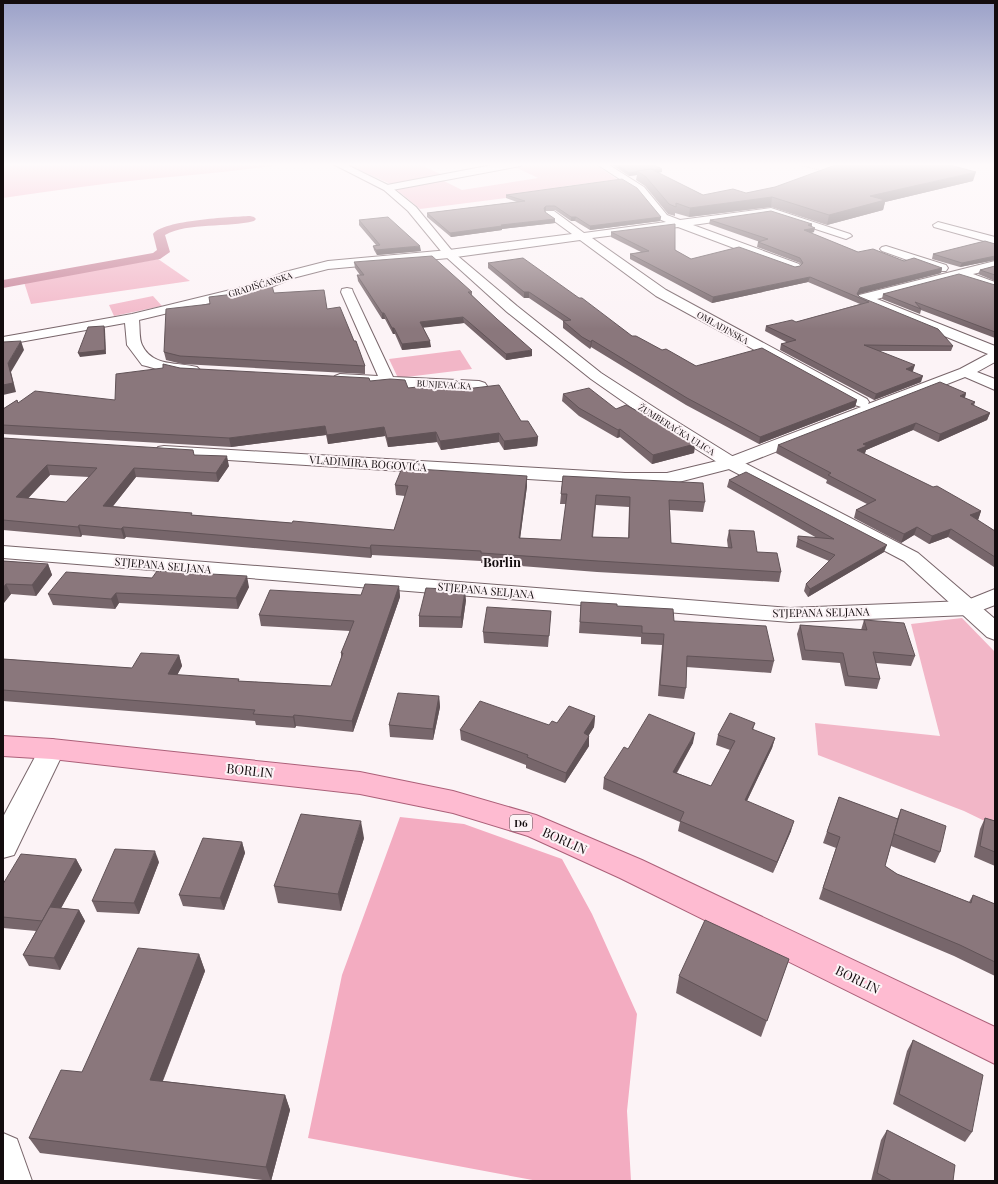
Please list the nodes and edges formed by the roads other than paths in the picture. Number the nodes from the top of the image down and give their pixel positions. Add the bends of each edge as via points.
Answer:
1 (420, 218) edge
2 (557, 218) edge
3 (667, 218) edge
4 (715, 218) edge
5 (793, 218) edge
6 (679, 223) junction
7 (938, 225) dead end
8 (582, 236) junction
9 (846, 236) dead end
10 (995, 241) edge
11 (886, 249) dead end
12 (449, 254) junction
13 (995, 265) edge
14 (795, 267) edge
15 (958, 273) junction
16 (995, 286) edge
17 (347, 292) dead end
18 (132, 318) junction
19 (3, 341) edge
20 (995, 351) edge
21 (995, 356) edge
22 (206, 371) edge
23 (965, 372) junction
24 (324, 378) edge
25 (388, 382) junction
26 (995, 385) edge
27 (479, 386) edge
28 (871, 407) junction
29 (147, 450) edge
30 (731, 463) junction
31 (3, 552) edge
32 (995, 596) edge
33 (969, 608) junction
34 (995, 632) edge
35 (3, 746) edge
36 (52, 749) junction
37 (3, 846) edge
38 (995, 1046) edge
39 (3, 1153) edge
40 (12, 1181) edge

1 - 12 street, ŽUMBERAČKA ULICA
2 - 8 street, OMLADINSKA
3 - 6 street
4 - 6 street, GRADIŠĆANSKA
5 - 9 street, GRADIŠĆANSKA
6 - 8 street, GRADIŠĆANSKA
6 - 14 street
7 - 10 street
8 - 12 street, GRADIŠĆANSKA
8 - 28 street, OMLADINSKA via 661,293
11 - 15 street
12 - 18 street, GRADIŠĆANSKA via 328,265 289,275 259,287
12 - 30 street, ŽUMBERAČKA ULICA via 512,309 596,376
13 - 15 street
15 - 16 street
15 - 20 street via 864,298
17 - 25 street
18 - 19 street, GRADIŠĆANSKA
18 - 22 street via 134,346 147,362 182,370
21 - 23 street, VLADIMIRA BOGOVIĆA
23 - 26 street
23 - 28 street, VLADIMIRA BOGOVIĆA
24 - 25 street, BUNJEVAČKA
25 - 27 street, BUNJEVAČKA
28 - 30 street, VLADIMIRA BOGOVIĆA
29 - 30 street, VLADIMIRA BOGOVIĆA via 625,479 668,479
30 - 33 street, ŽUMBERAČKA ULICA via 911,557
31 - 33 street, STJEPANA SELJANA via 790,615
32 - 33 street
33 - 34 street, ŽUMBERAČKA ULICA
35 - 36 main road, BORLIN / D6
36 - 37 street
36 - 38 main road, BORLIN / D6 via 360,783 452,802 536,827 631,869
39 - 40 street

